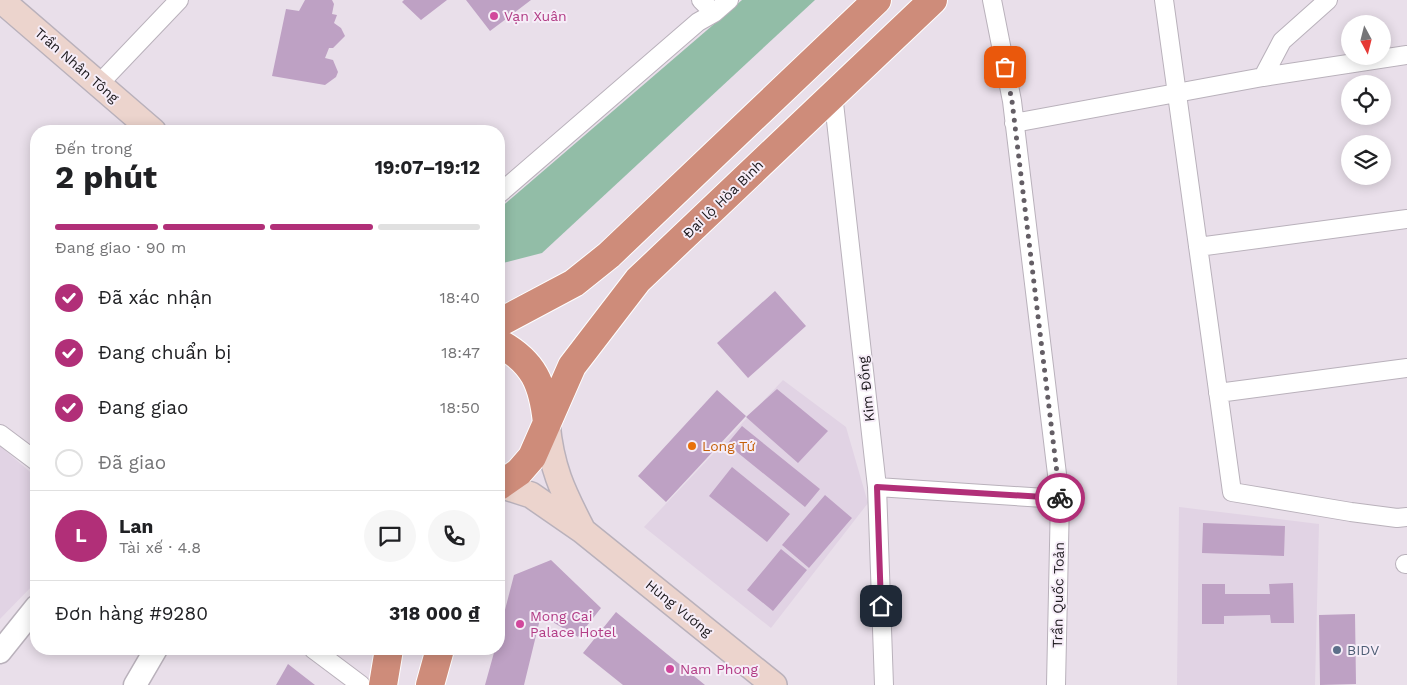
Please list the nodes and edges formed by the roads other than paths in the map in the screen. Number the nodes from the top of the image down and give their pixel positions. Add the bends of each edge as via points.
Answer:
1 (1, 0) edge
2 (179, 0) edge
3 (701, 0) edge
4 (729, 0) edge
5 (877, 0) edge
6 (932, 0) edge
7 (992, 0) edge
8 (1164, 0) edge
9 (1328, 0) edge
10 (714, 13) junction
11 (1407, 55) edge
12 (1263, 77) junction
13 (99, 84) junction
14 (833, 94) junction
15 (1177, 94) junction
16 (1014, 123) junction
17 (146, 125) edge
18 (505, 189) edge
19 (1407, 219) edge
20 (1198, 247) junction
21 (505, 320) edge
22 (505, 347) edge
23 (1407, 368) edge
24 (1218, 393) junction
25 (547, 423) junction
26 (0, 434) edge
27 (30, 456) edge
28 (505, 483) edge
29 (877, 487) junction
30 (505, 489) edge
31 (1060, 499) junction
32 (1407, 517) edge
33 (583, 531) junction
34 (30, 614) edge
35 (0, 652) edge
36 (152, 655) edge
37 (321, 655) edge
38 (388, 655) edge
39 (438, 655) edge
40 (135, 685) edge
41 (361, 685) edge
42 (383, 685) edge
43 (430, 685) edge
44 (774, 685) edge
45 (884, 685) edge
46 (1056, 685) edge

1 - 13 main road, Trần Nhân Tông
2 - 13 street
3 - 10 street
4 - 10 street
5 - 21 highway via 609,255 574,283
6 - 14 highway, Đại lộ Hòa Bình
7 - 16 street, Trần Quốc Toản
8 - 15 street
9 - 12 street via 1282,41
10 - 18 street via 698,22
11 - 12 street
12 - 15 street
13 - 17 main road, Trần Nhân Tông
14 - 25 highway, Đại lộ Hòa Bình via 638,280 572,366
14 - 29 street, Kim Đồng
15 - 16 street
15 - 20 street
16 - 31 street, Trần Quốc Toản
19 - 20 street
20 - 24 street
22 - 25 highway via 520,356 535,375 544,397
23 - 24 street
24 - 32 street via 1232,492 1351,512
25 - 28 highway, Đại lộ Hòa Bình via 532,457
25 - 33 main road via 549,451 559,484
26 - 27 street
29 - 31 street
29 - 45 street, Kim Đồng
30 - 33 main road, Hùng Vương via 531,495
31 - 46 street, Trần Quốc Toản
33 - 44 main road, Hùng Vương
34 - 35 street
36 - 40 street
37 - 41 street
38 - 42 highway
39 - 43 highway

